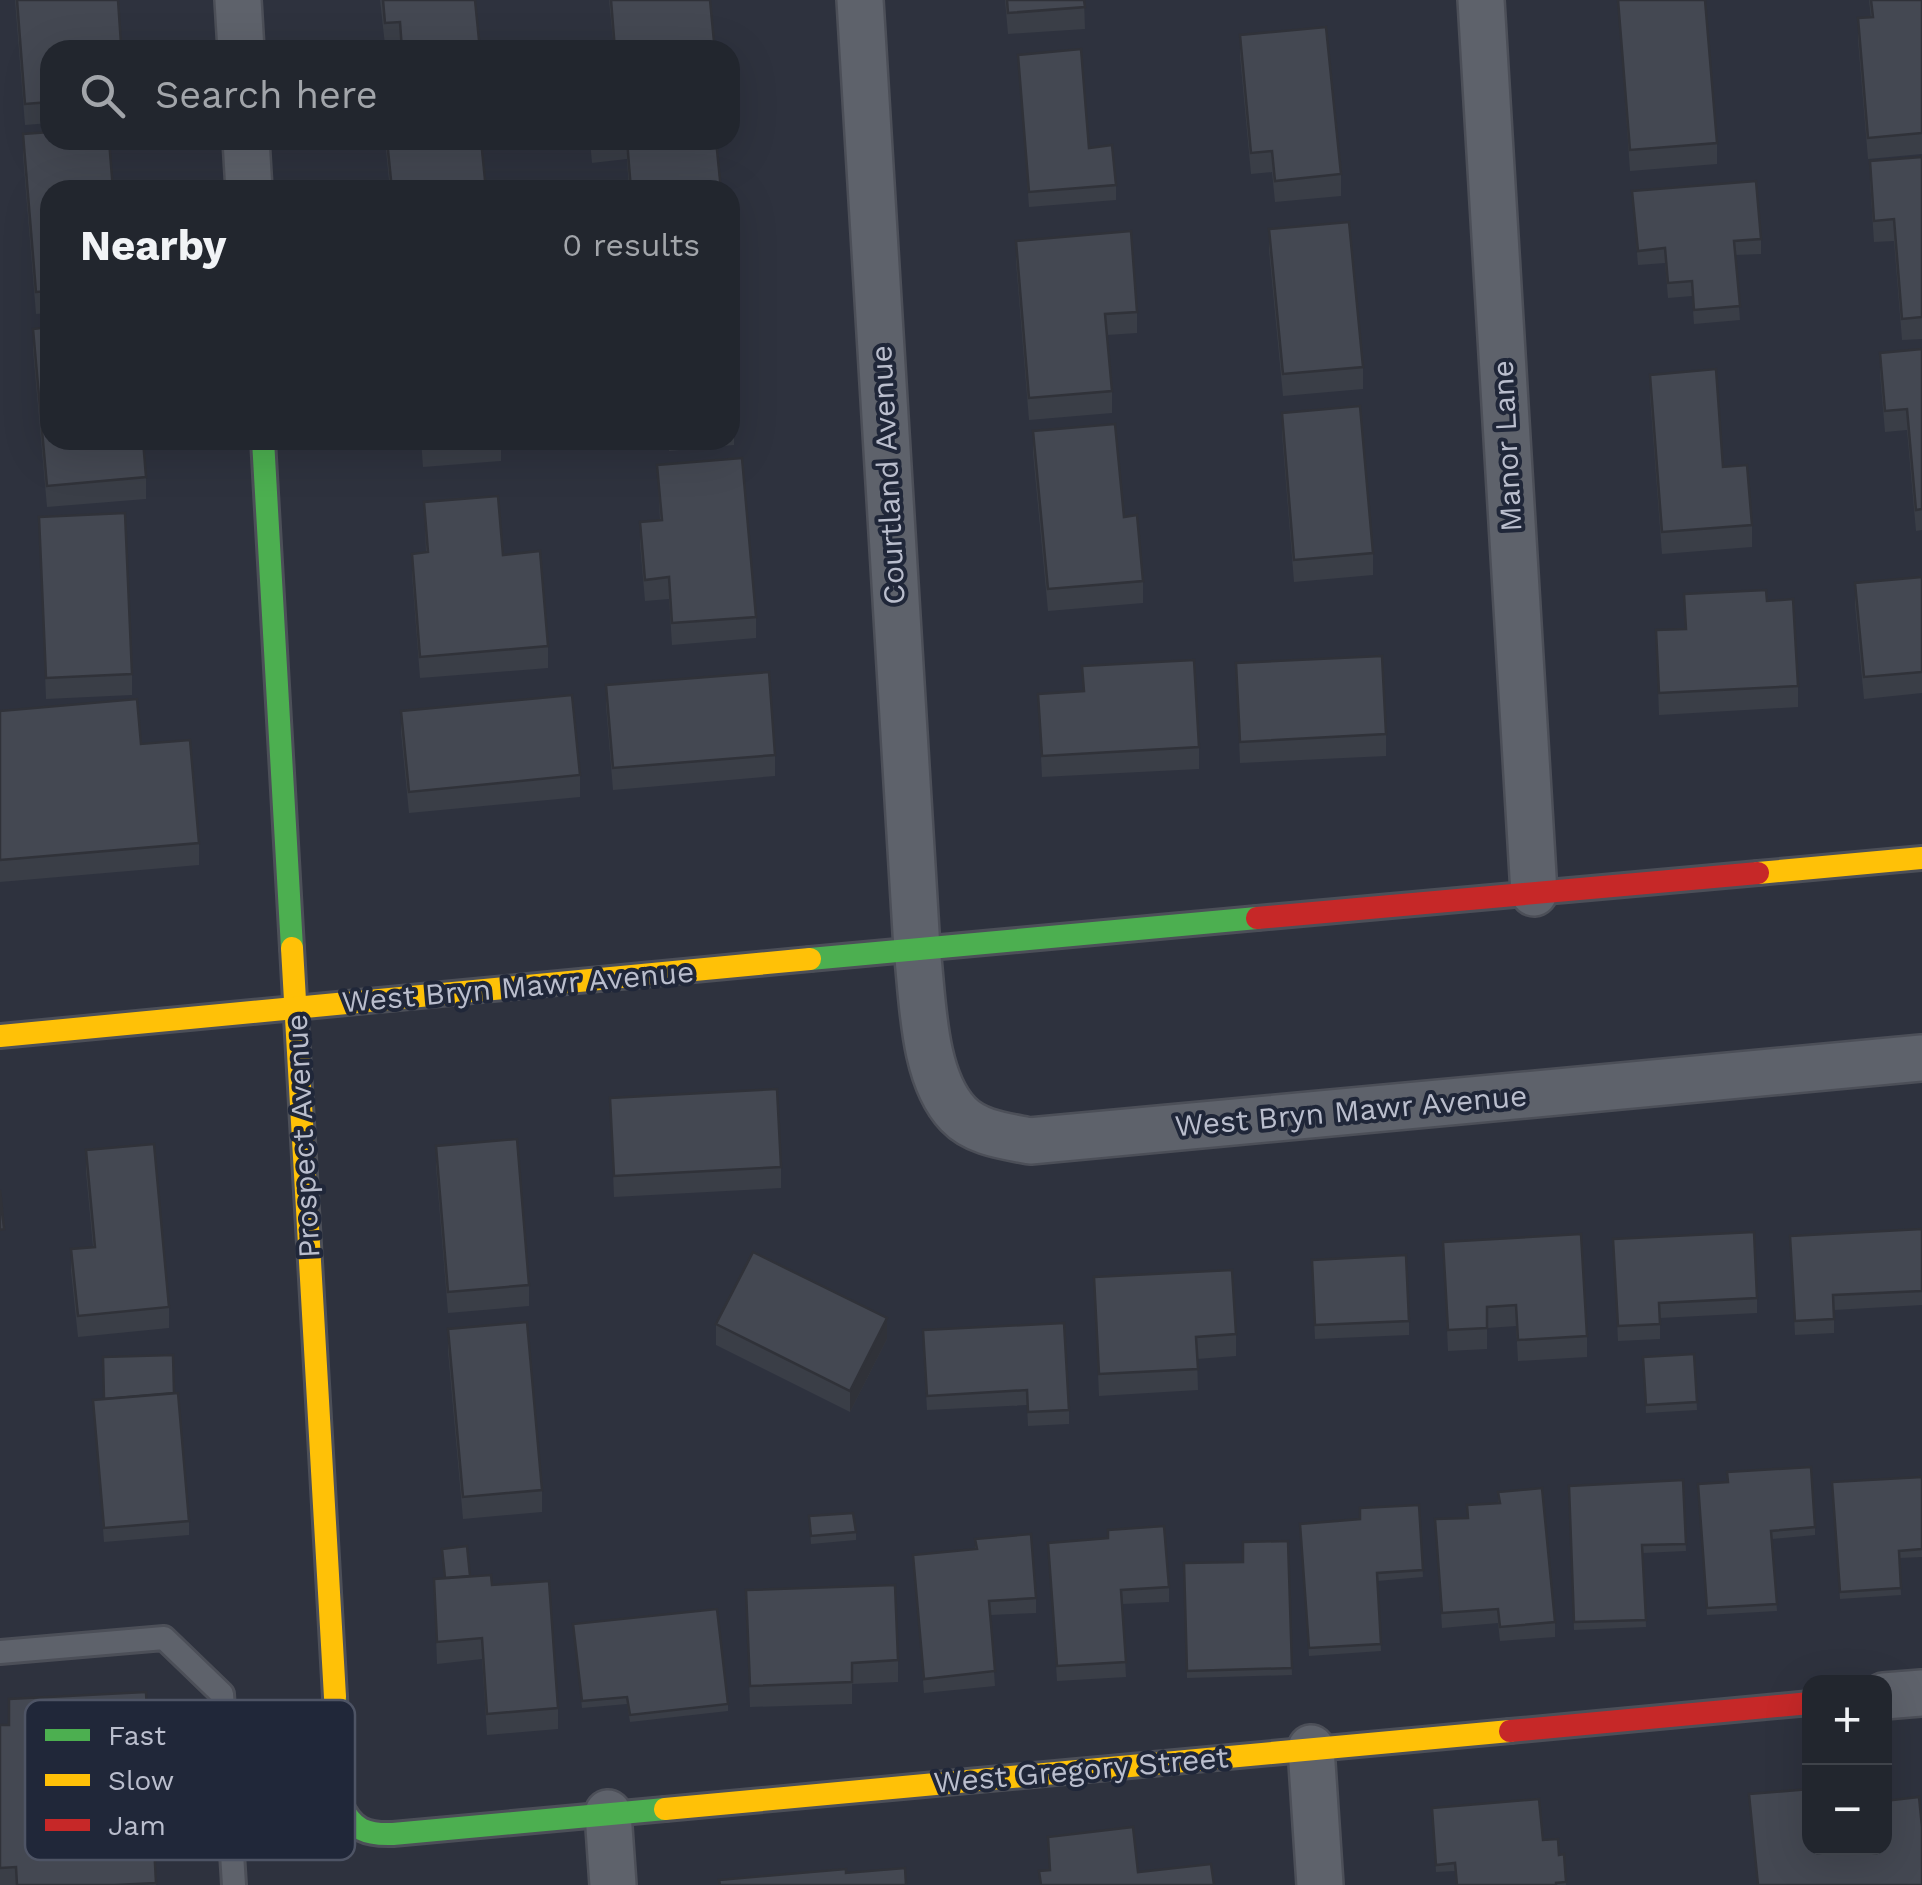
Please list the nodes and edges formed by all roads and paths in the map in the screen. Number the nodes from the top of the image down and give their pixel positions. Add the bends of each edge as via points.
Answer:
1 (238, 0) edge
2 (860, 0) edge
3 (1481, 0) edge
4 (240, 40) edge
5 (247, 150) edge
6 (248, 180) edge
7 (265, 450) edge
8 (1922, 858) edge
9 (1534, 893) junction
10 (918, 949) junction
11 (296, 1008) junction
12 (0, 1036) edge
13 (1922, 1058) edge
14 (0, 1652) edge
15 (1922, 1693) edge
16 (1892, 1695) edge
17 (222, 1700) edge
18 (335, 1700) edge
19 (1802, 1704) edge
20 (1311, 1748) junction
21 (608, 1813) junction
22 (355, 1830) edge
23 (232, 1860) edge
24 (234, 1885) edge
25 (613, 1885) edge
26 (1320, 1885) edge

1 - 4 street
2 - 10 street, Courtland Avenue
3 - 9 street, Manor Lane
5 - 6 street
7 - 11 street, Prospect Avenue
8 - 9 street, West Bryn Mawr Avenue
9 - 10 street, West Bryn Mawr Avenue
10 - 11 street, West Bryn Mawr Avenue
10 - 13 street, West Bryn Mawr Avenue via 929,1052 942,1088 958,1115 990,1134 1030,1141
11 - 12 street, West Bryn Mawr Avenue
11 - 18 street, Prospect Avenue
14 - 17 lane via 164,1638
15 - 16 street
19 - 20 street, West Gregory Street
20 - 21 street, West Gregory Street
20 - 26 street
21 - 22 street, West Gregory Street via 389,1834
21 - 25 street
23 - 24 lane

